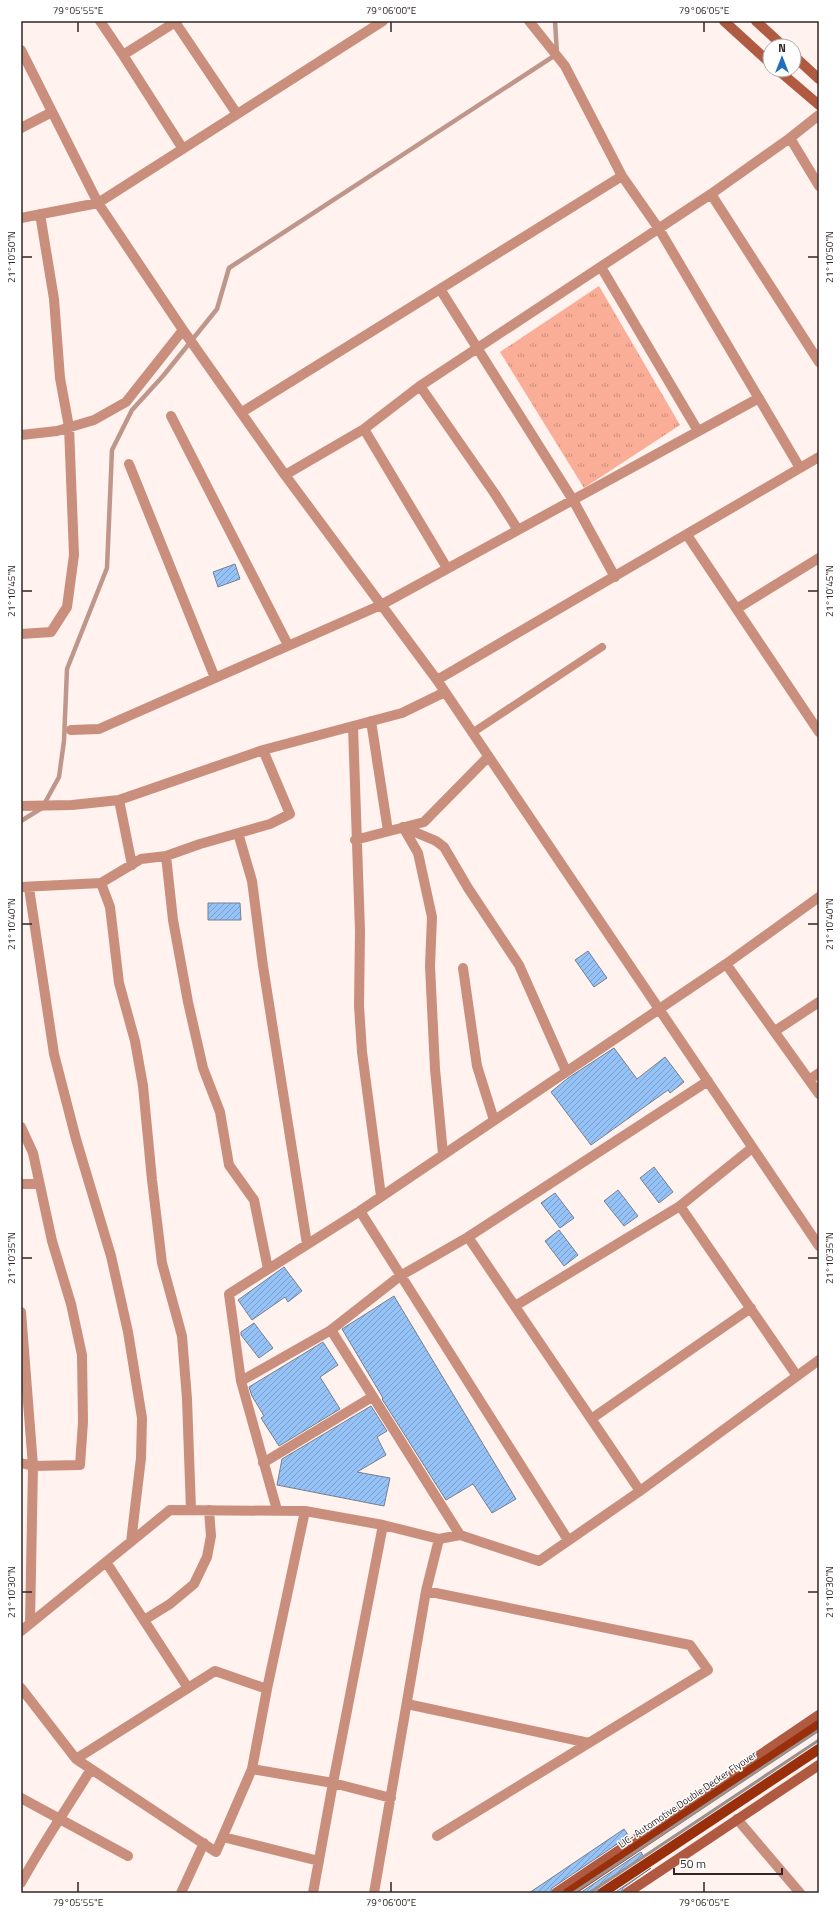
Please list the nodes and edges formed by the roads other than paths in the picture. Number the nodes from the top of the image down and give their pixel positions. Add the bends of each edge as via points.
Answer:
1 (100, 21) edge
2 (383, 21) edge
3 (529, 21) edge
4 (724, 21) edge
5 (756, 21) edge
6 (176, 22) edge
7 (774, 38) edge
8 (21, 50) edge
9 (123, 55) junction
10 (762, 56) edge
11 (802, 63) edge
12 (787, 78) edge
13 (819, 79) edge
14 (819, 105) edge
15 (52, 112) junction
16 (237, 114) junction
17 (819, 115) edge
18 (21, 128) edge
19 (790, 138) junction
20 (183, 149) junction
21 (622, 176) junction
22 (819, 186) edge
23 (711, 194) junction
24 (98, 203) junction
25 (40, 214) junction
26 (21, 218) edge
27 (659, 229) junction
28 (601, 267) junction
29 (440, 289) junction
30 (185, 333) junction
31 (478, 348) junction
32 (819, 362) edge
33 (420, 386) junction
34 (759, 398) junction
35 (242, 412) junction
36 (171, 416) dead end
37 (69, 427) junction
38 (364, 429) junction
39 (698, 431) junction
40 (21, 435) edge
41 (819, 457) edge
42 (129, 464) dead end
43 (800, 468) junction
44 (285, 475) junction
45 (573, 500) junction
46 (518, 530) junction
47 (687, 535) junction
48 (819, 558) edge
49 (447, 568) junction
50 (615, 577) junction
51 (381, 605) junction
52 (738, 608) junction
53 (21, 634) edge
54 (288, 645) junction
55 (602, 647) dead end
56 (215, 678) junction
57 (437, 680) junction
58 (445, 692) junction
59 (371, 721) junction
60 (353, 726) junction
61 (72, 730) dead end
62 (819, 732) edge
63 (472, 733) junction
64 (263, 750) junction
65 (488, 757) junction
66 (119, 800) junction
67 (21, 806) edge
68 (403, 827) junction
69 (388, 831) junction
70 (238, 833) junction
71 (355, 840) junction
72 (166, 856) junction
73 (132, 864) junction
74 (101, 883) junction
75 (25, 888) edge
76 (819, 897) edge
77 (726, 964) junction
78 (463, 968) dead end
79 (819, 1002) edge
80 (658, 1008) junction
81 (774, 1030) junction
82 (566, 1071) junction
83 (819, 1073) edge
84 (809, 1080) junction
85 (708, 1081) junction
86 (819, 1094) edge
87 (494, 1120) junction
88 (21, 1127) edge
89 (752, 1148) junction
90 (443, 1154) junction
91 (21, 1184) edge
92 (40, 1184) junction
93 (381, 1196) junction
94 (680, 1206) junction
95 (360, 1211) junction
96 (468, 1237) junction
97 (307, 1244) junction
98 (819, 1246) edge
99 (268, 1269) junction
100 (400, 1276) junction
101 (515, 1306) junction
102 (751, 1308) junction
103 (21, 1312) edge
104 (331, 1330) junction
105 (819, 1360) edge
106 (797, 1376) junction
107 (241, 1381) junction
108 (372, 1397) junction
109 (591, 1418) junction
110 (21, 1463) edge
111 (263, 1463) junction
112 (33, 1466) junction
113 (640, 1491) junction
114 (191, 1510) junction
115 (209, 1510) junction
116 (277, 1510) junction
117 (305, 1511) junction
118 (383, 1525) junction
119 (460, 1535) junction
120 (439, 1539) junction
121 (568, 1540) junction
122 (131, 1542) junction
123 (106, 1562) junction
124 (426, 1591) junction
125 (144, 1620) junction
126 (30, 1623) junction
127 (21, 1631) edge
128 (21, 1688) edge
129 (188, 1688) junction
130 (267, 1689) junction
131 (407, 1704) junction
132 (819, 1715) edge
133 (819, 1725) edge
134 (589, 1743) junction
135 (819, 1749) edge
136 (76, 1759) junction
137 (819, 1765) edge
138 (91, 1769) junction
139 (252, 1769) junction
140 (333, 1783) junction
141 (21, 1798) edge
142 (392, 1798) junction
143 (61, 1819) junction
144 (737, 1820) junction
145 (437, 1836) dead end
146 (223, 1837) junction
147 (204, 1843) junction
148 (128, 1856) dead end
149 (319, 1861) junction
150 (21, 1884) edge
151 (181, 1893) edge
152 (312, 1893) edge
153 (374, 1893) edge
154 (556, 1893) edge
155 (568, 1893) edge
156 (602, 1893) edge
157 (627, 1893) edge
158 (800, 1893) edge

1 - 9 street
2 - 16 street
3 - 21 street via 564,66
4 - 10 main road
5 - 7 main road
6 - 9 street
6 - 16 street
8 - 15 street
9 - 20 street
11 - 13 main road
12 - 14 main road
15 - 18 street
15 - 24 street
16 - 20 street
17 - 19 street
19 - 22 street
19 - 23 street
20 - 24 street
21 - 27 street
21 - 29 street
23 - 27 street
23 - 32 street
24 - 25 street
24 - 30 street
25 - 26 street
25 - 37 street via 54,298 60,378
27 - 28 street
27 - 34 street
28 - 31 street
28 - 39 street
29 - 31 street
29 - 35 street
30 - 35 street
30 - 37 street via 126,402 94,420
31 - 33 street
31 - 45 street
33 - 38 street
33 - 46 street
34 - 39 street
34 - 43 street
35 - 44 street
36 - 54 street
37 - 40 street
37 - 53 street via 74,555 67,608 51,632
38 - 44 street
38 - 49 street
39 - 45 street
41 - 43 street
42 - 56 street
43 - 47 street
44 - 51 street
45 - 46 street
45 - 50 street
46 - 49 street
47 - 50 street
47 - 52 street
48 - 52 street
49 - 51 street
50 - 57 street
51 - 54 street
51 - 57 street
52 - 62 street
54 - 56 street
55 - 63 lane
56 - 61 street via 99,729
57 - 58 street
58 - 59 street via 402,713
58 - 63 street
59 - 60 street
59 - 69 street
60 - 64 street
60 - 71 street
63 - 65 street
64 - 66 street
64 - 70 street via 290,814 270,824
65 - 68 street via 424,822
65 - 80 street
66 - 67 street via 72,805
66 - 73 street
68 - 69 street
68 - 82 street via 444,847 519,965
68 - 90 street via 418,853 432,917 430,974
69 - 71 street
70 - 72 street
70 - 97 street via 252,881
71 - 93 street via 362,1052
72 - 73 street
72 - 99 street via 173,920 203,1068 220,1112 228,1165 254,1200
73 - 74 street
74 - 75 street
74 - 114 street via 110,907 120,984 135,1041 143,1086 162,1263 182,1336 188,1406
75 - 122 street via 54,1054 111,1256 128,1332 142,1418 141,1458
76 - 77 street
77 - 80 street
77 - 81 street
78 - 87 street via 477,1066
79 - 81 street
80 - 82 street
80 - 85 street
81 - 84 street
82 - 87 street
83 - 84 street
84 - 86 street
85 - 89 street
85 - 96 street
87 - 90 street
88 - 92 street via 33,1153
89 - 94 street
89 - 98 street
90 - 93 street
91 - 92 street
92 - 112 street via 52,1241 72,1304 82,1355 83,1422 80,1465
93 - 95 street
94 - 101 street
94 - 102 street
95 - 97 street
95 - 100 street
96 - 100 street
96 - 101 street
97 - 99 street
99 - 107 street via 228,1294
100 - 104 street
100 - 121 street
101 - 109 street
102 - 106 street
102 - 109 street
103 - 112 street
104 - 107 street
104 - 108 street
105 - 106 street
106 - 113 street
107 - 111 street
108 - 111 street
108 - 119 street
109 - 113 street
110 - 112 street
111 - 116 street
112 - 126 street
113 - 121 street
114 - 115 street
114 - 122 street via 170,1510
115 - 116 street
115 - 125 street via 210,1536 207,1557 194,1584 170,1604
116 - 117 street
117 - 118 street
117 - 130 street
118 - 120 street
118 - 140 street
119 - 120 street
119 - 121 street via 539,1561
120 - 124 street
122 - 123 street
123 - 125 street
123 - 126 street
124 - 131 street
124 - 134 street via 690,1645 708,1670
125 - 129 street
126 - 127 street
128 - 136 street
129 - 130 street via 215,1670
129 - 136 street
130 - 139 street
131 - 134 street
131 - 142 street
132 - 154 main road
133 - 155 main road, LIC- Automotive Double Decker Flyover
134 - 145 street
135 - 156 main road
136 - 138 street
137 - 144 main road
138 - 143 street
138 - 147 street
139 - 140 street
139 - 146 street
140 - 142 street
140 - 149 street
141 - 143 street
142 - 153 street
143 - 148 street
143 - 150 street via 37,1854
144 - 157 main road
144 - 158 street
146 - 147 street via 216,1852
146 - 149 street
147 - 151 street
149 - 152 street

